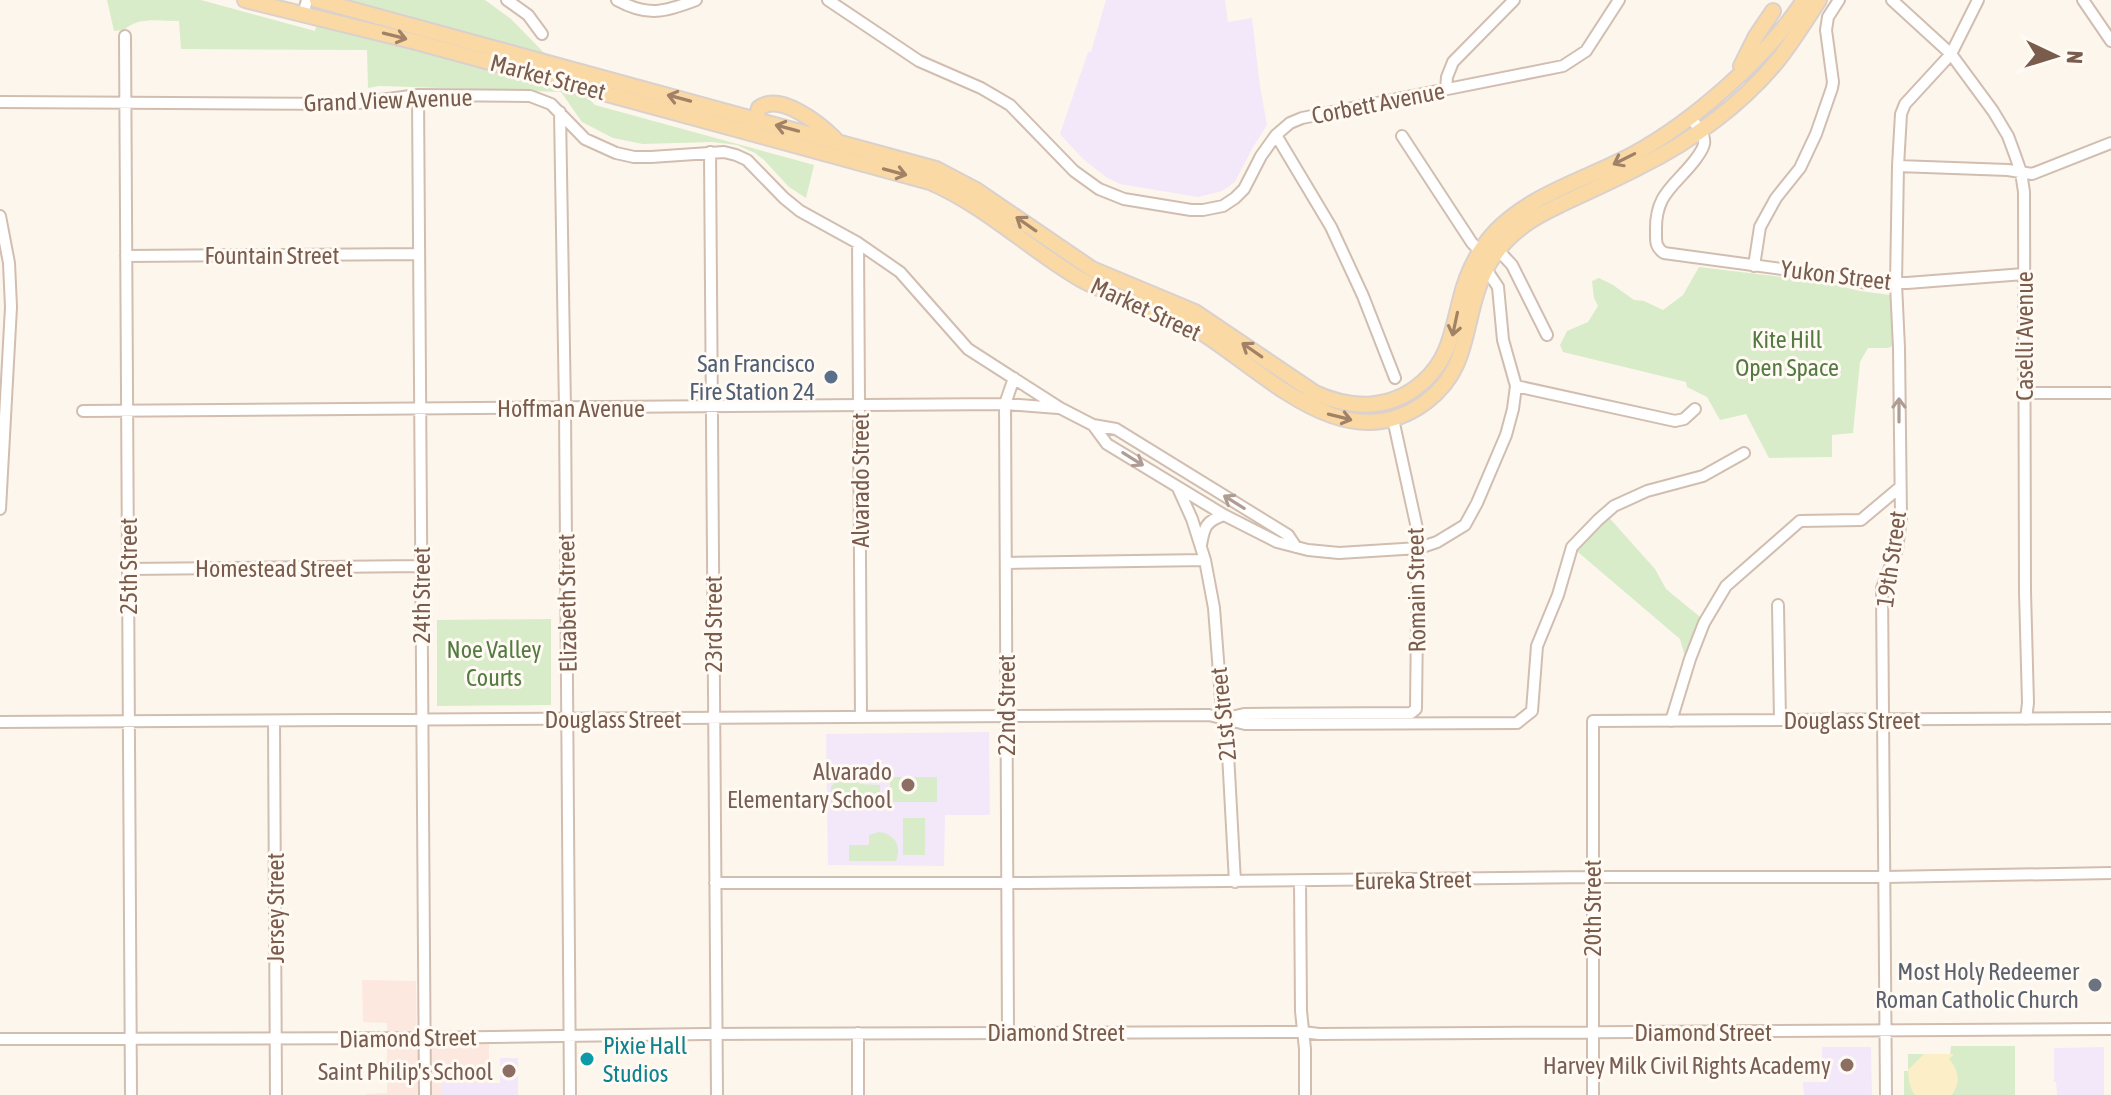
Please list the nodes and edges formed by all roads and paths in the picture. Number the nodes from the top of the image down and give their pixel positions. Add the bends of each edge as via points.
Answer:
1 (245, 0) edge
2 (507, 0) edge
3 (617, 0) edge
4 (696, 0) edge
5 (828, 0) edge
6 (1514, 0) edge
7 (1619, 0) edge
8 (1804, 0) edge
9 (1819, 0) edge
10 (1839, 0) edge
11 (1892, 0) edge
12 (1978, 0) edge
13 (2083, 0) edge
14 (320, 1) edge
15 (290, 6) edge
16 (1777, 6) edge
17 (305, 7) edge
18 (542, 34) dead end
19 (125, 36) dead end
20 (2111, 41) edge
21 (1780, 45) junction
22 (1951, 54) junction
23 (1729, 84) junction
24 (1446, 89) junction
25 (418, 95) junction
26 (0, 102) edge
27 (125, 103) junction
28 (560, 112) junction
29 (1689, 116) junction
30 (754, 119) junction
31 (1700, 131) junction
32 (760, 135) junction
33 (1276, 135) junction
34 (1402, 136) dead end
35 (2111, 143) edge
36 (710, 152) junction
37 (1898, 166) junction
38 (2021, 172) junction
39 (0, 216) edge
40 (858, 243) junction
41 (1498, 250) junction
42 (1480, 251) junction
43 (419, 254) junction
44 (126, 256) junction
45 (1754, 266) junction
46 (1486, 269) junction
47 (2024, 274) junction
48 (1896, 284) junction
49 (1547, 335) dead end
50 (1014, 378) junction
51 (1395, 378) dead end
52 (1516, 386) junction
53 (2025, 393) junction
54 (2111, 393) edge
55 (1005, 404) junction
56 (859, 405) junction
57 (712, 406) junction
58 (565, 408) junction
59 (1060, 408) junction
60 (420, 409) junction
61 (1695, 409) dead end
62 (83, 411) dead end
63 (127, 411) junction
64 (1393, 419) junction
65 (1093, 425) junction
66 (1744, 453) dead end
67 (1178, 488) junction
68 (1899, 488) junction
69 (0, 509) edge
70 (1224, 515) junction
71 (1201, 547) junction
72 (1296, 547) junction
73 (1419, 548) junction
74 (1205, 560) junction
75 (1006, 563) junction
76 (421, 566) junction
77 (128, 569) junction
78 (1778, 605) dead end
79 (1411, 713) joint
80 (1006, 716) junction
81 (861, 717) junction
82 (714, 718) junction
83 (1225, 718) junction
84 (2111, 718) edge
85 (568, 719) junction
86 (1883, 719) junction
87 (2026, 719) junction
88 (422, 720) junction
89 (1780, 720) junction
90 (274, 721) junction
91 (1593, 721) joint
92 (1671, 721) junction
93 (0, 722) edge
94 (129, 722) junction
95 (2111, 873) edge
96 (1592, 877) junction
97 (1885, 877) junction
98 (1300, 881) junction
99 (1235, 882) junction
100 (715, 883) junction
101 (1007, 883) junction
102 (2111, 1029) edge
103 (1886, 1031) junction
104 (1303, 1032) junction
105 (1593, 1032) junction
106 (858, 1033) junction
107 (1008, 1033) junction
108 (717, 1034) junction
109 (570, 1035) junction
110 (424, 1038) junction
111 (0, 1039) edge
112 (131, 1039) junction
113 (276, 1039) junction
114 (131, 1095) edge
115 (276, 1095) edge
116 (425, 1095) edge
117 (570, 1095) edge
118 (717, 1095) edge
119 (858, 1095) edge
120 (1305, 1095) edge
121 (1593, 1095) edge
122 (1886, 1095) edge

1 - 15 main road, Market Street
2 - 18 street
3 - 4 street via 649,11
5 - 33 street, Corbett Avenue via 919,61 1010,105 1074,171 1124,199 1191,210 1223,206 1244,189
6 - 24 street via 1453,62
7 - 24 street, Corbett Avenue via 1589,47 1567,64
8 - 21 main road, Market Street
9 - 21 main road, Market Street
10 - 45 street via 1826,30 1832,88 1800,168 1760,227
11 - 22 street, Caselli Avenue
12 - 22 street, 19th Street
13 - 20 street
30 -> 14 main road, Market Street
15 - 17 main road, Market Street
16 - 21 main road via 1767,28
16 - 23 main road
17 -> 32 main road, Market Street via 319,18
19 - 27 street, 25th Street
21 - 23 main road, Market Street
21 - 31 main road, Market Street via 1768,72
22 - 37 street, 19th Street via 1905,104
22 - 38 street, Caselli Avenue via 2008,136
23 - 29 main road, Market Street
24 - 33 street, Corbett Avenue via 1302,118
25 - 27 street, Grand View Avenue via 351,104
25 - 28 street, Grand View Avenue via 530,96
25 - 43 street, 24th Street
26 - 27 street, Grand View Avenue
27 - 44 street, 25th Street
28 - 36 street, Grand View Avenue via 585,139 616,153 651,157
28 - 58 street, Elizabeth Street
29 - 31 street
29 -> 42 main road, Market Street via 1634,154 1527,206
30 - 32 main road
42 -> 30 main road, Market Street via 1463,289 1451,341 1429,376 1389,401 1347,404 1306,387 1195,312 1092,269 950,176 838,142 810,117 780,105 762,105
31 - 41 main road, Market Street via 1652,161 1535,218
31 - 45 street, Yukon Street via 1705,140 1700,152 1656,210 1655,241 1668,255
32 -> 64 main road, Market Street via 944,188 1085,282 1200,331 1309,406 1355,421
33 - 51 street via 1331,227
34 - 42 street
35 - 38 street via 2039,173
36 - 40 street, Grand View Avenue via 747,160 800,211
36 - 57 street, 23rd Street
37 - 38 street
37 - 48 street, 19th Street
38 - 47 street, Caselli Avenue
39 - 69 street via 11,307
40 - 50 street, Grand View Avenue via 900,272 968,349
40 - 56 street, Alvarado Street
41 - 46 main road, Market Street
41 - 49 street via 1512,265
43 - 44 street, Fountain Street
43 - 60 street, 24th Street
44 - 63 street, 25th Street
45 - 48 street, Yukon Street
46 - 52 street, Grand View Avenue via 1498,287 1503,340
46 - 64 main road, Market Street via 1455,368 1434,395
47 - 48 street, Yukon Street
47 - 53 street, Caselli Avenue
68 -> 48 street, 19th Street
50 - 55 street, 22nd Street
50 - 59 street, Grand View Avenue
52 - 61 street via 1675,421
52 - 73 street, Grand View Avenue via 1506,435 1465,525
53 - 54 street
53 - 87 street, Caselli Avenue
55 - 56 street, Hoffman Avenue
55 - 59 street, Hoffman Avenue
55 - 75 street, 22nd Street
56 - 57 street, Hoffman Avenue
56 - 81 street, Alvarado Street
57 - 58 street, Hoffman Avenue
57 - 82 street, 23rd Street
58 - 60 street, Hoffman Avenue
58 - 85 street, Elizabeth Street
59 - 65 street, Grand View Avenue
60 - 63 street, Hoffman Avenue
60 - 76 street, 24th Street
62 - 63 street, Hoffman Avenue
63 - 77 street, 25th Street
64 - 73 street, Romain Street
65 -> 67 street, Grand View Avenue via 1107,444
72 -> 65 street, Grand View Avenue via 1288,535 1116,429
66 - 83 street, Douglass Street via 1703,476 1614,506 1572,547 1537,646 1532,711 1517,723 1245,724
67 - 70 street, Grand View Avenue
67 - 71 street, 21st Street
68 - 86 street, 19th Street via 1897,549 1882,588
68 - 92 street via 1861,520 1800,521 1726,586 1704,623
70 - 71 street via 1204,529
70 - 72 street, Grand View Avenue
71 - 74 street, 21st Street
72 - 73 street, Grand View Avenue via 1322,553
73 - 79 street, Romain Street via 1416,709
74 - 75 street
74 - 83 street, 21st Street
75 - 80 street, 22nd Street
76 - 77 street, Homestead Street
76 - 88 street, 24th Street
77 - 94 street, 25th Street
78 - 89 street
79 - 83 street, Douglass Street
80 - 81 street, Douglass Street
80 - 83 street, Douglass Street
80 - 101 street, 22nd Street
81 - 82 street, Douglass Street
82 - 85 street, Douglass Street
82 - 100 street, 23rd Street
83 - 99 street, 21st Street
84 - 87 street, Douglass Street
85 - 88 street, Douglass Street
85 - 109 street, Elizabeth Street
86 - 87 street, Douglass Street
86 - 89 street, Douglass Street
86 - 97 street, 19th Street
88 - 90 street, Douglass Street
88 - 110 street, 24th Street
89 - 92 street, Douglass Street
90 - 94 street, Douglass Street
90 - 113 street, Jersey Street
91 - 92 street, Douglass Street
91 - 96 street, 20th Street
93 - 94 street, Douglass Street
94 - 112 street, 25th Street
95 - 97 street, Eureka Street
96 - 97 street, Eureka Street
96 - 98 street, Eureka Street
96 - 105 street, 20th Street
97 - 103 street, 19th Street
98 - 99 street, Eureka Street
98 - 104 street
99 - 101 street, Eureka Street
100 - 101 street, Eureka Street
100 - 108 street, 23rd Street
101 - 107 street, 22nd Street
102 - 103 street, Diamond Street
103 - 105 street, Diamond Street
103 - 122 street, 19th Street
104 - 105 street, Diamond Street
104 - 107 street, Diamond Street
104 - 120 street
105 - 121 street, 20th Street
106 - 107 street, Diamond Street
106 - 108 street, Diamond Street
106 - 119 street
108 - 109 street, Diamond Street
108 - 118 street, 23rd Street
109 - 110 street, Diamond Street
109 - 117 street, Elizabeth Street
110 - 113 street, Diamond Street
110 - 116 street, 24th Street
111 - 112 street, Diamond Street
112 - 113 street, Diamond Street
112 - 114 street, 25th Street
113 - 115 street, Jersey Street

